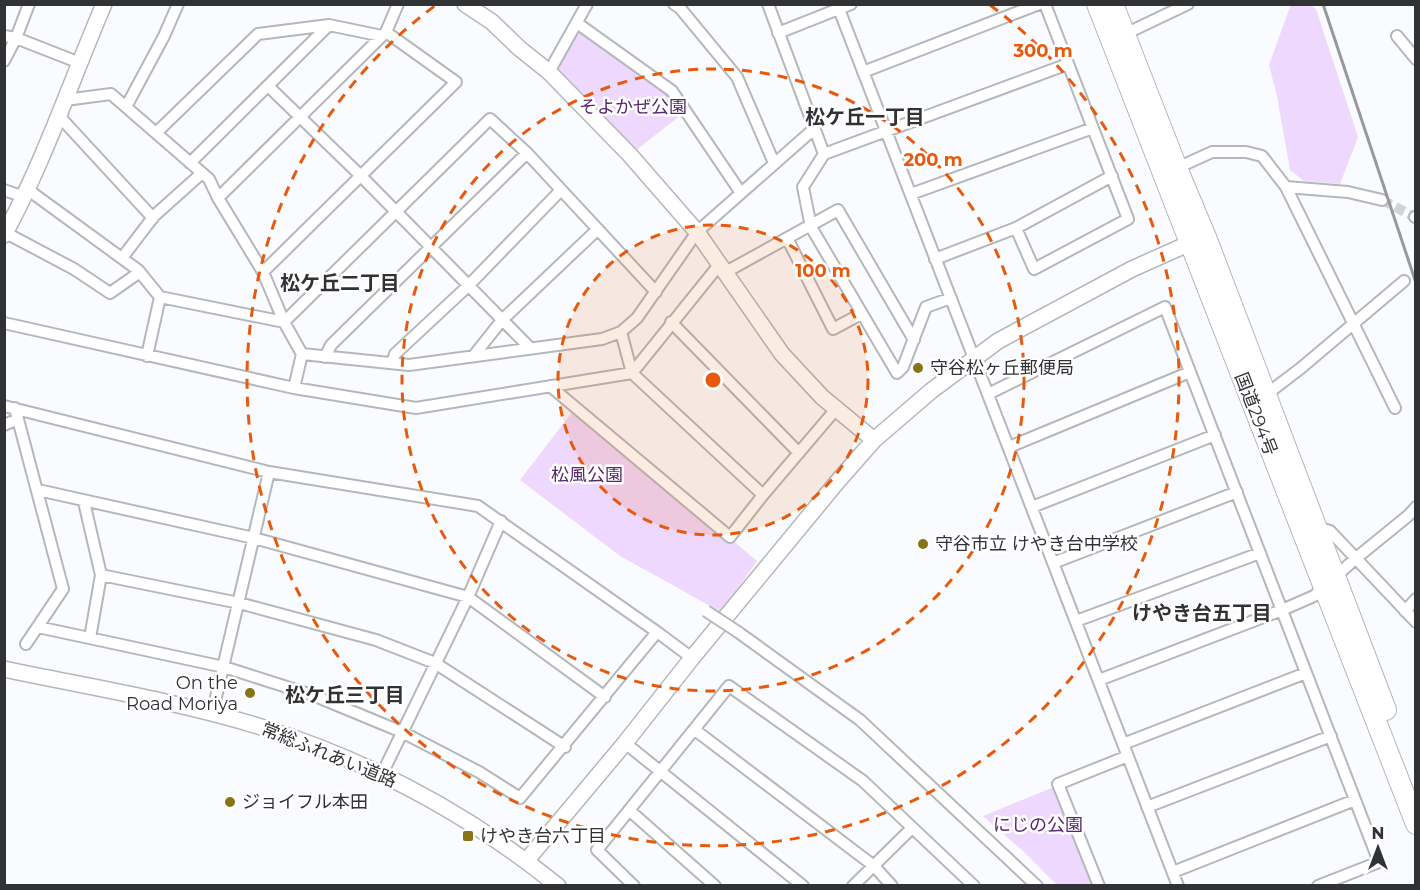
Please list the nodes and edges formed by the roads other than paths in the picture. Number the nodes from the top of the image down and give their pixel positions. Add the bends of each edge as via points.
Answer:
1 (29, 4) edge
2 (104, 4) edge
3 (178, 4) edge
4 (398, 4) edge
5 (465, 4) edge
6 (587, 4) edge
7 (674, 4) edge
8 (768, 4) edge
9 (851, 4) edge
10 (1039, 4) edge
11 (1045, 4) edge
12 (1097, 4) edge
13 (1113, 4) edge
14 (1188, 4) edge
15 (838, 7) edge
16 (577, 22) junction
17 (329, 25) junction
18 (778, 33) junction
19 (384, 34) junction
20 (1125, 34) junction
21 (4, 36) edge
22 (1397, 36) dead end
23 (16, 38) junction
24 (1416, 59) edge
25 (4, 61) edge
26 (80, 63) junction
27 (1068, 64) junction
28 (549, 72) junction
29 (863, 72) junction
30 (268, 86) junction
31 (65, 100) junction
32 (126, 107) junction
33 (59, 116) junction
34 (301, 116) junction
35 (815, 128) junction
36 (1093, 128) junction
37 (886, 132) junction
38 (156, 134) junction
39 (527, 153) junction
40 (824, 154) junction
41 (190, 163) junction
42 (774, 163) junction
43 (1177, 168) junction
44 (202, 173) junction
45 (361, 176) junction
46 (1112, 176) junction
47 (1286, 187) junction
48 (4, 189) edge
49 (561, 190) junction
50 (25, 193) junction
51 (741, 193) junction
52 (911, 195) junction
53 (218, 198) junction
54 (1382, 200) tunnel mouth
55 (395, 213) junction
56 (153, 218) junction
57 (811, 225) junction
58 (1016, 228) junction
59 (598, 230) junction
60 (697, 232) junction
61 (5, 234) edge
62 (787, 238) junction
63 (1197, 239) junction
64 (430, 248) junction
65 (122, 258) junction
66 (935, 259) junction
67 (722, 269) junction
68 (140, 272) junction
69 (263, 272) junction
70 (1404, 281) dead end
71 (468, 286) junction
72 (656, 292) junction
73 (160, 297) junction
74 (951, 298) junction
75 (861, 314) junction
76 (502, 320) junction
77 (284, 322) junction
78 (671, 322) junction
79 (4, 323) edge
80 (1352, 324) junction
81 (621, 332) junction
82 (914, 340) junction
83 (530, 348) junction
84 (302, 354) junction
85 (475, 354) junction
86 (147, 356) junction
87 (325, 357) junction
88 (974, 358) junction
89 (392, 363) junction
90 (1190, 372) junction
91 (632, 373) junction
92 (550, 386) junction
93 (294, 388) junction
94 (988, 394) junction
95 (1259, 399) junction
96 (1395, 408) dead end
97 (836, 410) junction
98 (13, 411) edge
99 (4, 425) edge
100 (1215, 435) junction
101 (874, 440) junction
102 (1009, 447) junction
103 (799, 453) junction
104 (269, 472) junction
105 (38, 490) junction
106 (1237, 492) junction
107 (763, 495) junction
108 (84, 502) junction
109 (1032, 507) junction
110 (1416, 507) edge
111 (501, 521) junction
112 (1316, 527) junction
113 (254, 538) junction
114 (1260, 553) junction
115 (1355, 559) junction
116 (1053, 563) junction
117 (101, 575) junction
118 (1330, 582) junction
119 (468, 597) junction
120 (1416, 599) edge
121 (239, 603) junction
122 (706, 610) dead end
123 (1282, 610) junction
124 (1405, 611) junction
125 (1076, 621) junction
126 (1416, 622) edge
127 (38, 627) junction
128 (657, 632) junction
129 (90, 638) junction
130 (26, 644) dead end
131 (693, 658) junction
132 (435, 663) junction
133 (224, 667) junction
134 (4, 669) edge
135 (1306, 673) junction
136 (1099, 680) junction
137 (605, 697) junction
138 (212, 714) junction
139 (695, 730) junction
140 (402, 732) junction
141 (1331, 736) junction
142 (626, 743) junction
143 (1123, 744) junction
144 (565, 747) junction
145 (1128, 756) junction
146 (660, 772) junction
147 (382, 774) junction
148 (1416, 785) edge
149 (1355, 800) junction
150 (1148, 807) junction
151 (629, 810) junction
152 (1416, 824) edge
153 (912, 828) junction
154 (527, 860) junction
155 (874, 866) junction
156 (1173, 872) junction
157 (1338, 882) edge
158 (558, 885) edge
159 (634, 885) edge
160 (715, 885) edge
161 (803, 885) edge
162 (853, 885) edge
163 (892, 885) edge
164 (974, 885) edge
165 (1037, 885) edge
166 (1099, 885) edge
167 (1178, 885) edge
168 (1318, 885) edge

1 - 23 street
2 - 26 street
3 - 32 street
4 - 19 street
5 - 28 street
6 - 16 street
7 - 42 street via 736,77
8 - 18 street
9 - 15 street
10 - 29 street
11 - 27 street
12 - 63 highway, 国道294号
13 - 20 highway, 国道294号
14 - 20 street
15 - 18 street
15 - 29 street
16 - 28 street
16 - 51 street via 672,91
17 - 19 street
17 - 30 street
17 - 38 street via 258,34
18 - 35 street
19 - 34 street
19 - 45 street via 456,82
20 - 43 highway, 国道294号
21 - 23 street
22 - 24 street
23 - 25 street
23 - 26 street
26 - 31 street
27 - 36 street
27 - 37 street
28 - 60 street via 630,155
29 - 37 street
30 - 34 street
30 - 41 street
31 - 32 street via 111,94
31 - 33 street
32 - 38 street
33 - 50 street
33 - 56 street
34 - 45 street
34 - 53 street
35 - 40 street
35 - 42 street
36 - 46 street
36 - 52 street
37 - 40 street
37 - 52 street
38 - 41 street
39 - 49 street
39 - 55 street via 490,120
39 - 64 street
40 - 57 street via 803,187
41 - 44 street
42 - 51 street
43 - 47 street via 1212,152 1246,152 1262,156
43 - 63 highway, 国道294号
44 - 53 street
44 - 56 street
45 - 55 street
45 - 69 street
46 - 58 street
46 - 58 street via 1128,219 1034,269
47 - 54 street via 1348,192
47 - 80 street
48 - 50 street
49 - 59 street
49 - 71 street
50 - 61 street
50 - 65 street
51 - 60 street
52 - 66 street
53 - 69 street
55 - 64 street
55 - 77 street
56 - 65 street
57 - 62 street
57 - 75 street
57 - 82 street via 838,210
58 - 66 street
59 - 72 street
59 - 76 street
60 - 67 street
60 - 72 street
61 - 68 street via 74,269 110,293
62 - 67 street
62 - 75 street via 833,329
63 - 88 street via 1035,320
63 - 95 highway, 国道294号
64 - 71 street
64 - 87 street via 331,345
65 - 68 street
66 - 74 street
67 - 78 street
67 - 97 street via 782,354
68 - 73 street
69 - 77 street
70 - 80 street
71 - 76 street
71 - 89 street via 395,354
72 - 81 street
73 - 77 street
73 - 86 street
74 - 82 street via 926,307
74 - 88 street
75 - 82 street via 897,373
76 - 83 street
76 - 85 street
77 - 84 street
78 - 91 street
78 - 103 street
79 - 86 street
80 - 95 street
80 - 96 street
81 - 83 street via 602,339
81 - 91 street
83 - 85 street
84 - 87 street
84 - 93 street
85 - 89 street via 409,365
86 - 93 street
87 - 89 street
88 - 94 street
88 - 101 street
90 - 94 street via 1165,307
90 - 100 street
90 - 102 street
91 - 92 street
91 - 107 street
92 - 93 street via 416,408
92 - 107 street via 730,537
94 - 102 street
95 - 112 highway, 国道294号
95 - 118 highway, 国道294号
97 - 101 street
97 - 103 street
98 - 99 street
98 - 104 street
98 - 105 street
100 - 106 street
100 - 109 street
101 - 131 street
102 - 109 street
103 - 107 street
104 - 111 street via 478,506
104 - 113 street
105 - 108 street
105 - 127 street via 63,589
106 - 114 street
106 - 116 street
108 - 113 street
108 - 117 street
109 - 116 street
110 - 115 street
111 - 119 street
111 - 128 street
112 - 115 street via 1330,531
112 - 118 highway, 国道294号
113 - 119 street
113 - 121 street
114 - 123 street
114 - 125 street
115 - 118 street
115 - 124 street
116 - 125 street
117 - 121 street
117 - 129 street
118 - 123 street via 1314,596
118 - 148 highway, 国道294号
118 - 152 highway, 国道294号
119 - 132 street
119 - 137 street
120 - 124 street
121 - 132 street via 376,640
121 - 133 street
122 - 165 street, bridge via 860,720
123 - 135 street
123 - 136 street
124 - 126 street
125 - 136 street
127 - 129 street
127 - 130 street
128 - 131 street
128 - 137 street
129 - 133 street
131 - 142 street
132 - 140 street
132 - 144 street
133 - 138 street
133 - 140 street via 315,696
134 - 138 street, 常総ふれあい道路
135 - 141 street
135 - 143 street
136 - 143 street
137 - 144 street
138 - 147 street, 常総ふれあい道路 via 300,740
139 - 146 street
139 - 153 street via 729,686 863,781
139 - 155 street
140 - 144 street via 520,798
140 - 147 street
141 - 149 street
141 - 150 street
142 - 146 street
142 - 154 street
143 - 145 street
145 - 150 street
145 - 166 street via 1058,784
146 - 151 street
146 - 161 street
147 - 154 street, 常総ふれあい道路 via 459,815
149 - 156 street
149 - 157 street via 1379,862
150 - 156 street
151 - 159 street via 597,850
151 - 160 street
153 - 155 street
153 - 164 street
154 - 158 street, 常総ふれあい道路
155 - 162 street
155 - 163 street
156 - 167 street
157 - 168 street

